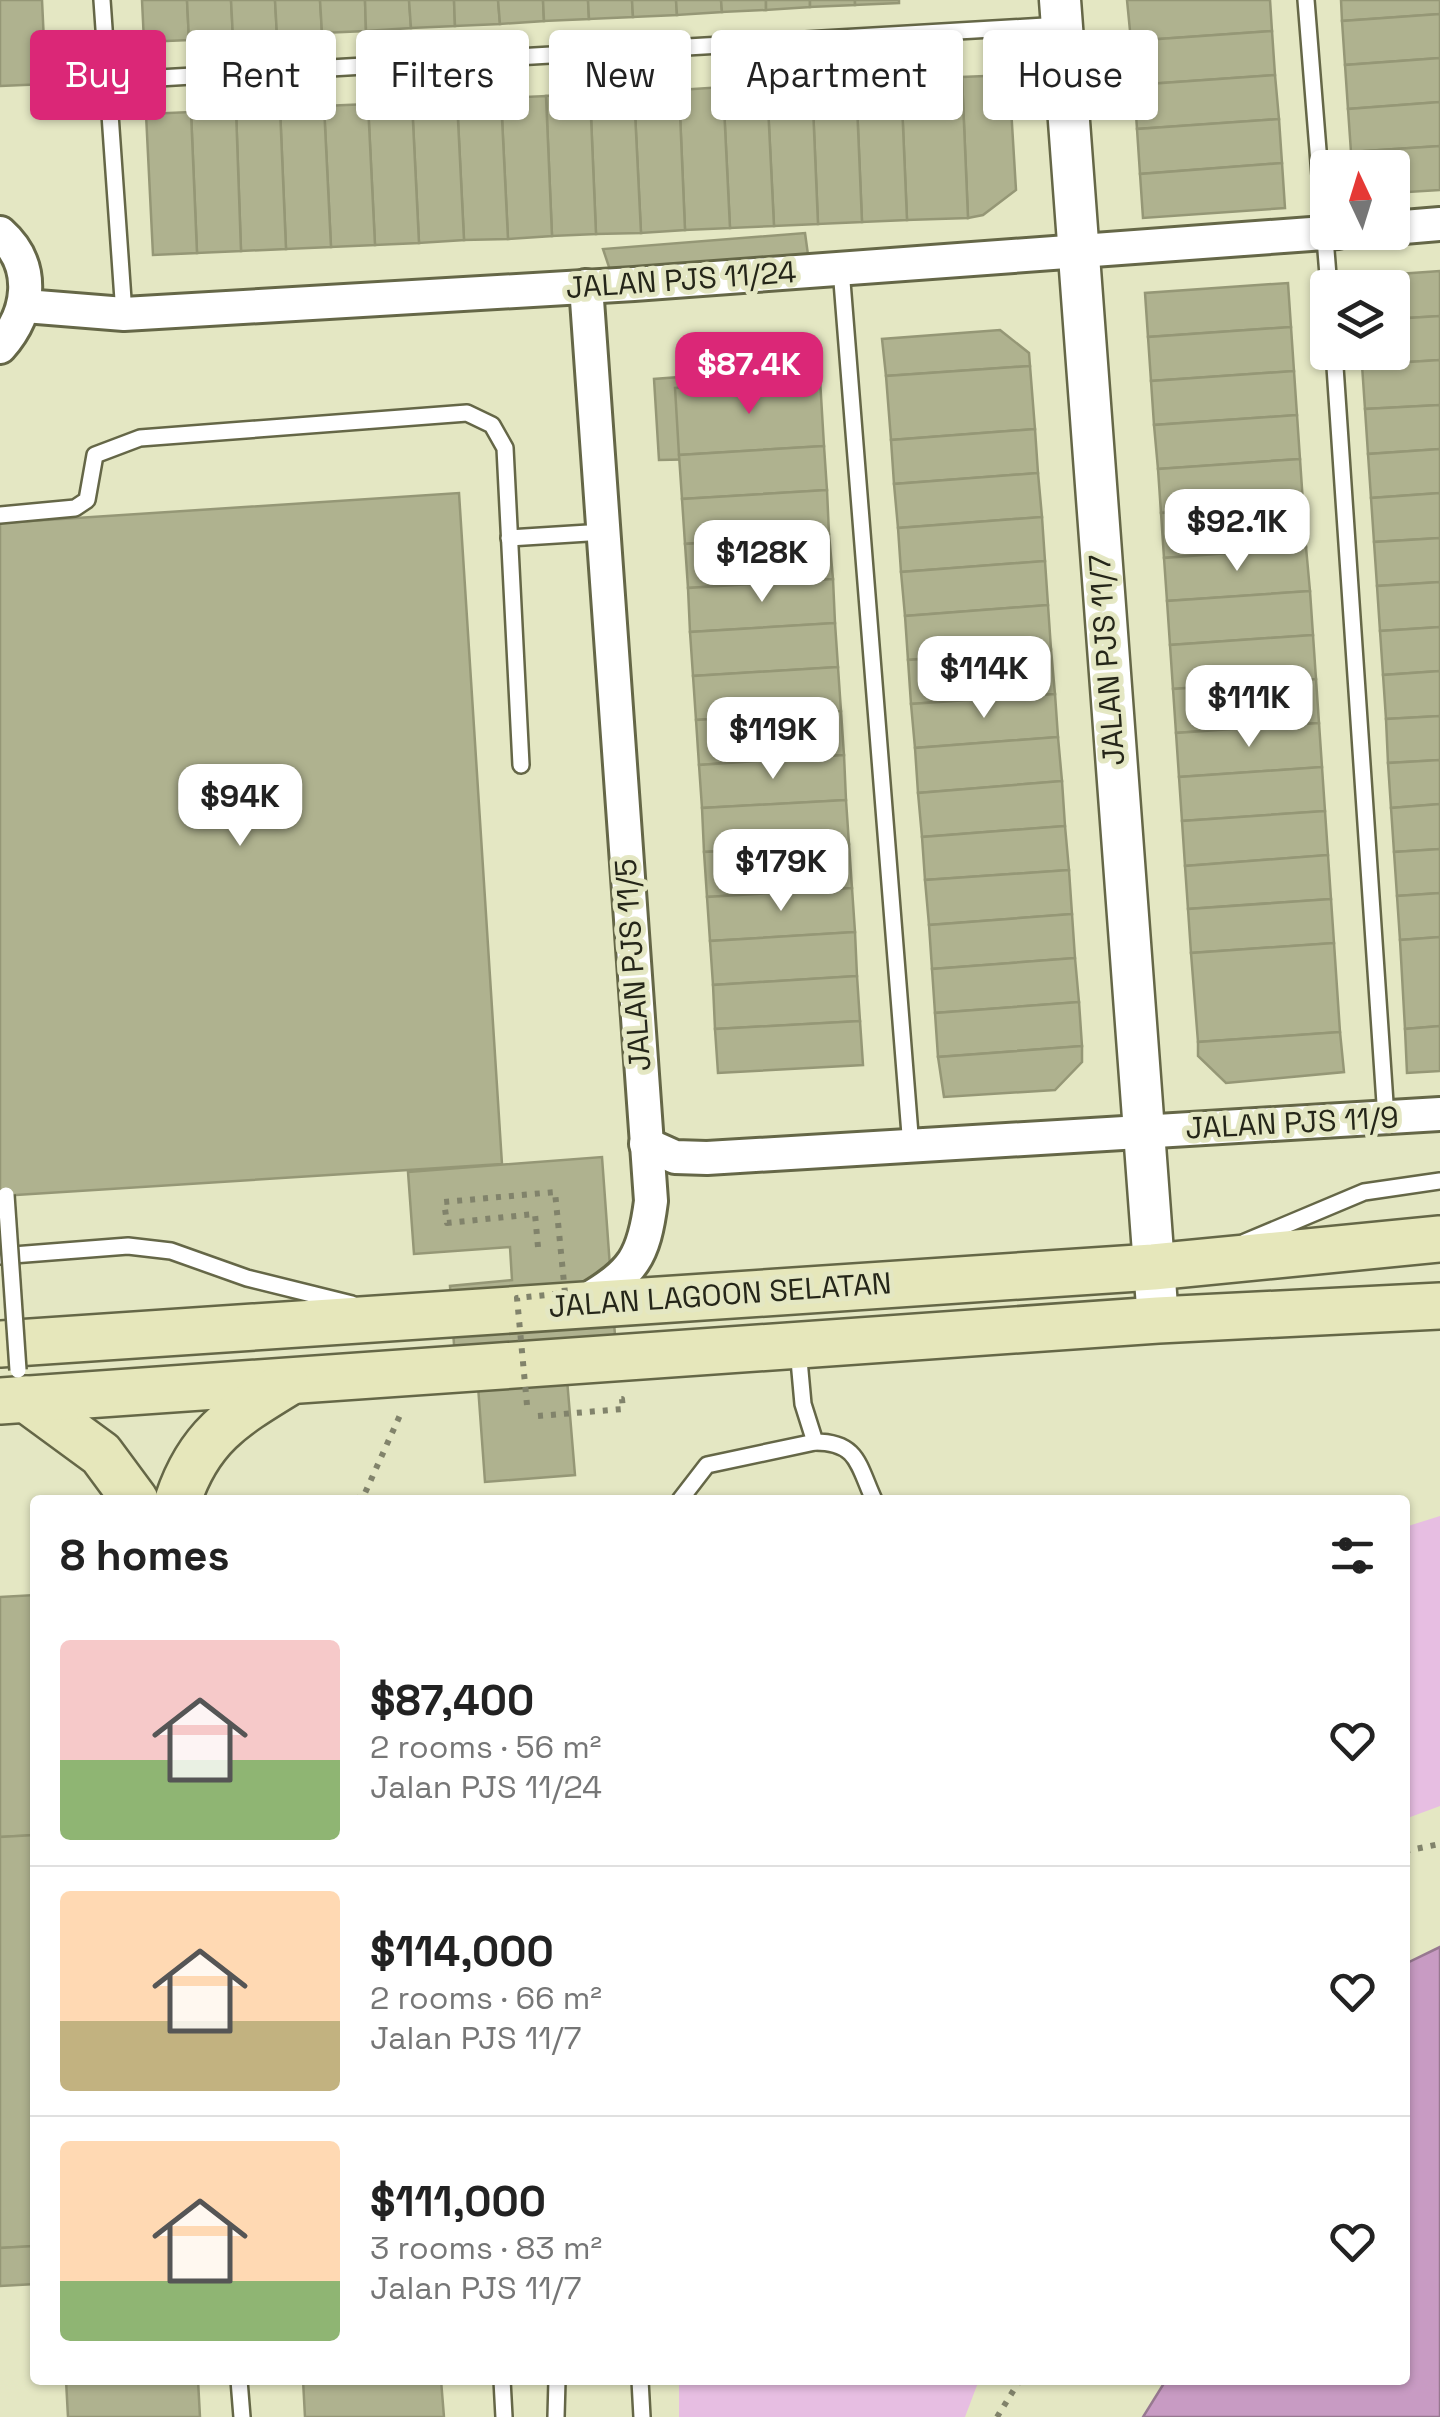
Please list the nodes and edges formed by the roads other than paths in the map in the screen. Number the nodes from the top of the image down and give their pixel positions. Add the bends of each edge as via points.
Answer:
1 (102, 0) edge
2 (1306, 0) edge
3 (1060, 12) edge
4 (104, 30) edge
5 (166, 77) edge
6 (111, 120) edge
7 (1322, 150) edge
8 (1440, 224) edge
9 (1410, 226) edge
10 (0, 233) edge
11 (1310, 235) edge
12 (1076, 254) junction
13 (841, 269) junction
14 (586, 286) junction
15 (25, 306) junction
16 (124, 314) junction
17 (0, 346) edge
18 (1335, 370) edge
19 (0, 516) edge
20 (604, 532) junction
21 (510, 538) junction
22 (521, 765) dead end
23 (1440, 1114) edge
24 (1386, 1118) junction
25 (1143, 1130) junction
26 (646, 1144) junction
27 (912, 1150) junction
28 (1440, 1181) edge
29 (6, 1195) dead end
30 (1440, 1239) edge
31 (0, 1256) edge
32 (1174, 1265) junction
33 (580, 1304) junction
34 (1440, 1306) edge
35 (402, 1316) junction
36 (1158, 1320) junction
37 (798, 1345) junction
38 (11, 1379) edge
39 (288, 1382) junction
40 (814, 1442) junction
41 (131, 1495) edge
42 (180, 1495) edge
43 (685, 1495) edge
44 (872, 1495) edge
45 (239, 2385) edge
46 (502, 2385) edge
47 (557, 2385) edge
48 (640, 2385) edge
49 (242, 2417) edge
50 (504, 2417) edge
51 (556, 2417) edge
52 (642, 2417) edge

1 - 4 lane
2 - 7 lane
3 - 5 lane
3 - 12 street, JALAN PJS 11/7
6 - 16 lane
8 - 9 street
10 - 15 street via 19,257
11 - 12 street, JALAN PJS 11/24
12 - 13 street, JALAN PJS 11/24
12 - 25 street, JALAN PJS 11/7
13 - 14 street, JALAN PJS 11/24
13 - 27 lane
14 - 16 street, JALAN PJS 11/24
14 - 20 street, JALAN PJS 11/5
15 - 16 street, JALAN PJS 11/24
15 - 17 street
18 - 24 lane
19 - 21 lane via 76,508 87,500 95,455 140,438 468,414 492,425 505,448
20 - 21 lane
20 - 26 street, JALAN PJS 11/5
21 - 22 lane
23 - 24 street, JALAN PJS 11/9
24 - 25 street, JALAN PJS 11/9
25 - 27 street
25 - 32 street, JALAN PJS 11/7
26 - 27 street via 675,1157 708,1158
26 - 33 street, JALAN PJS 11/5 via 651,1201 638,1259 620,1281
28 - 32 lane via 1364,1192
29 - 38 lane, bridge
30 - 32 main road, JALAN LAGOON SELATAN
31 - 35 lane via 128,1246 171,1251 247,1278
32 - 33 main road, JALAN LAGOON SELATAN
32 - 36 street, JALAN PJS 11/7
33 - 35 main road, JALAN LAGOON SELATAN
34 - 36 main road, JALAN LAGOON SELATAN
35 - 38 main road, JALAN LAGOON SELATAN
36 - 37 main road, JALAN LAGOON SELATAN
37 - 39 main road, JALAN LAGOON SELATAN via 525,1385
37 - 40 lane
38 - 39 main road, JALAN LAGOON SELATAN
38 - 41 main road via 100,1454
39 - 42 main road via 210,1437
40 - 43 lane via 707,1465
40 - 44 lane via 851,1450
45 - 49 lane
46 - 50 lane
47 - 51 lane
48 - 52 lane

